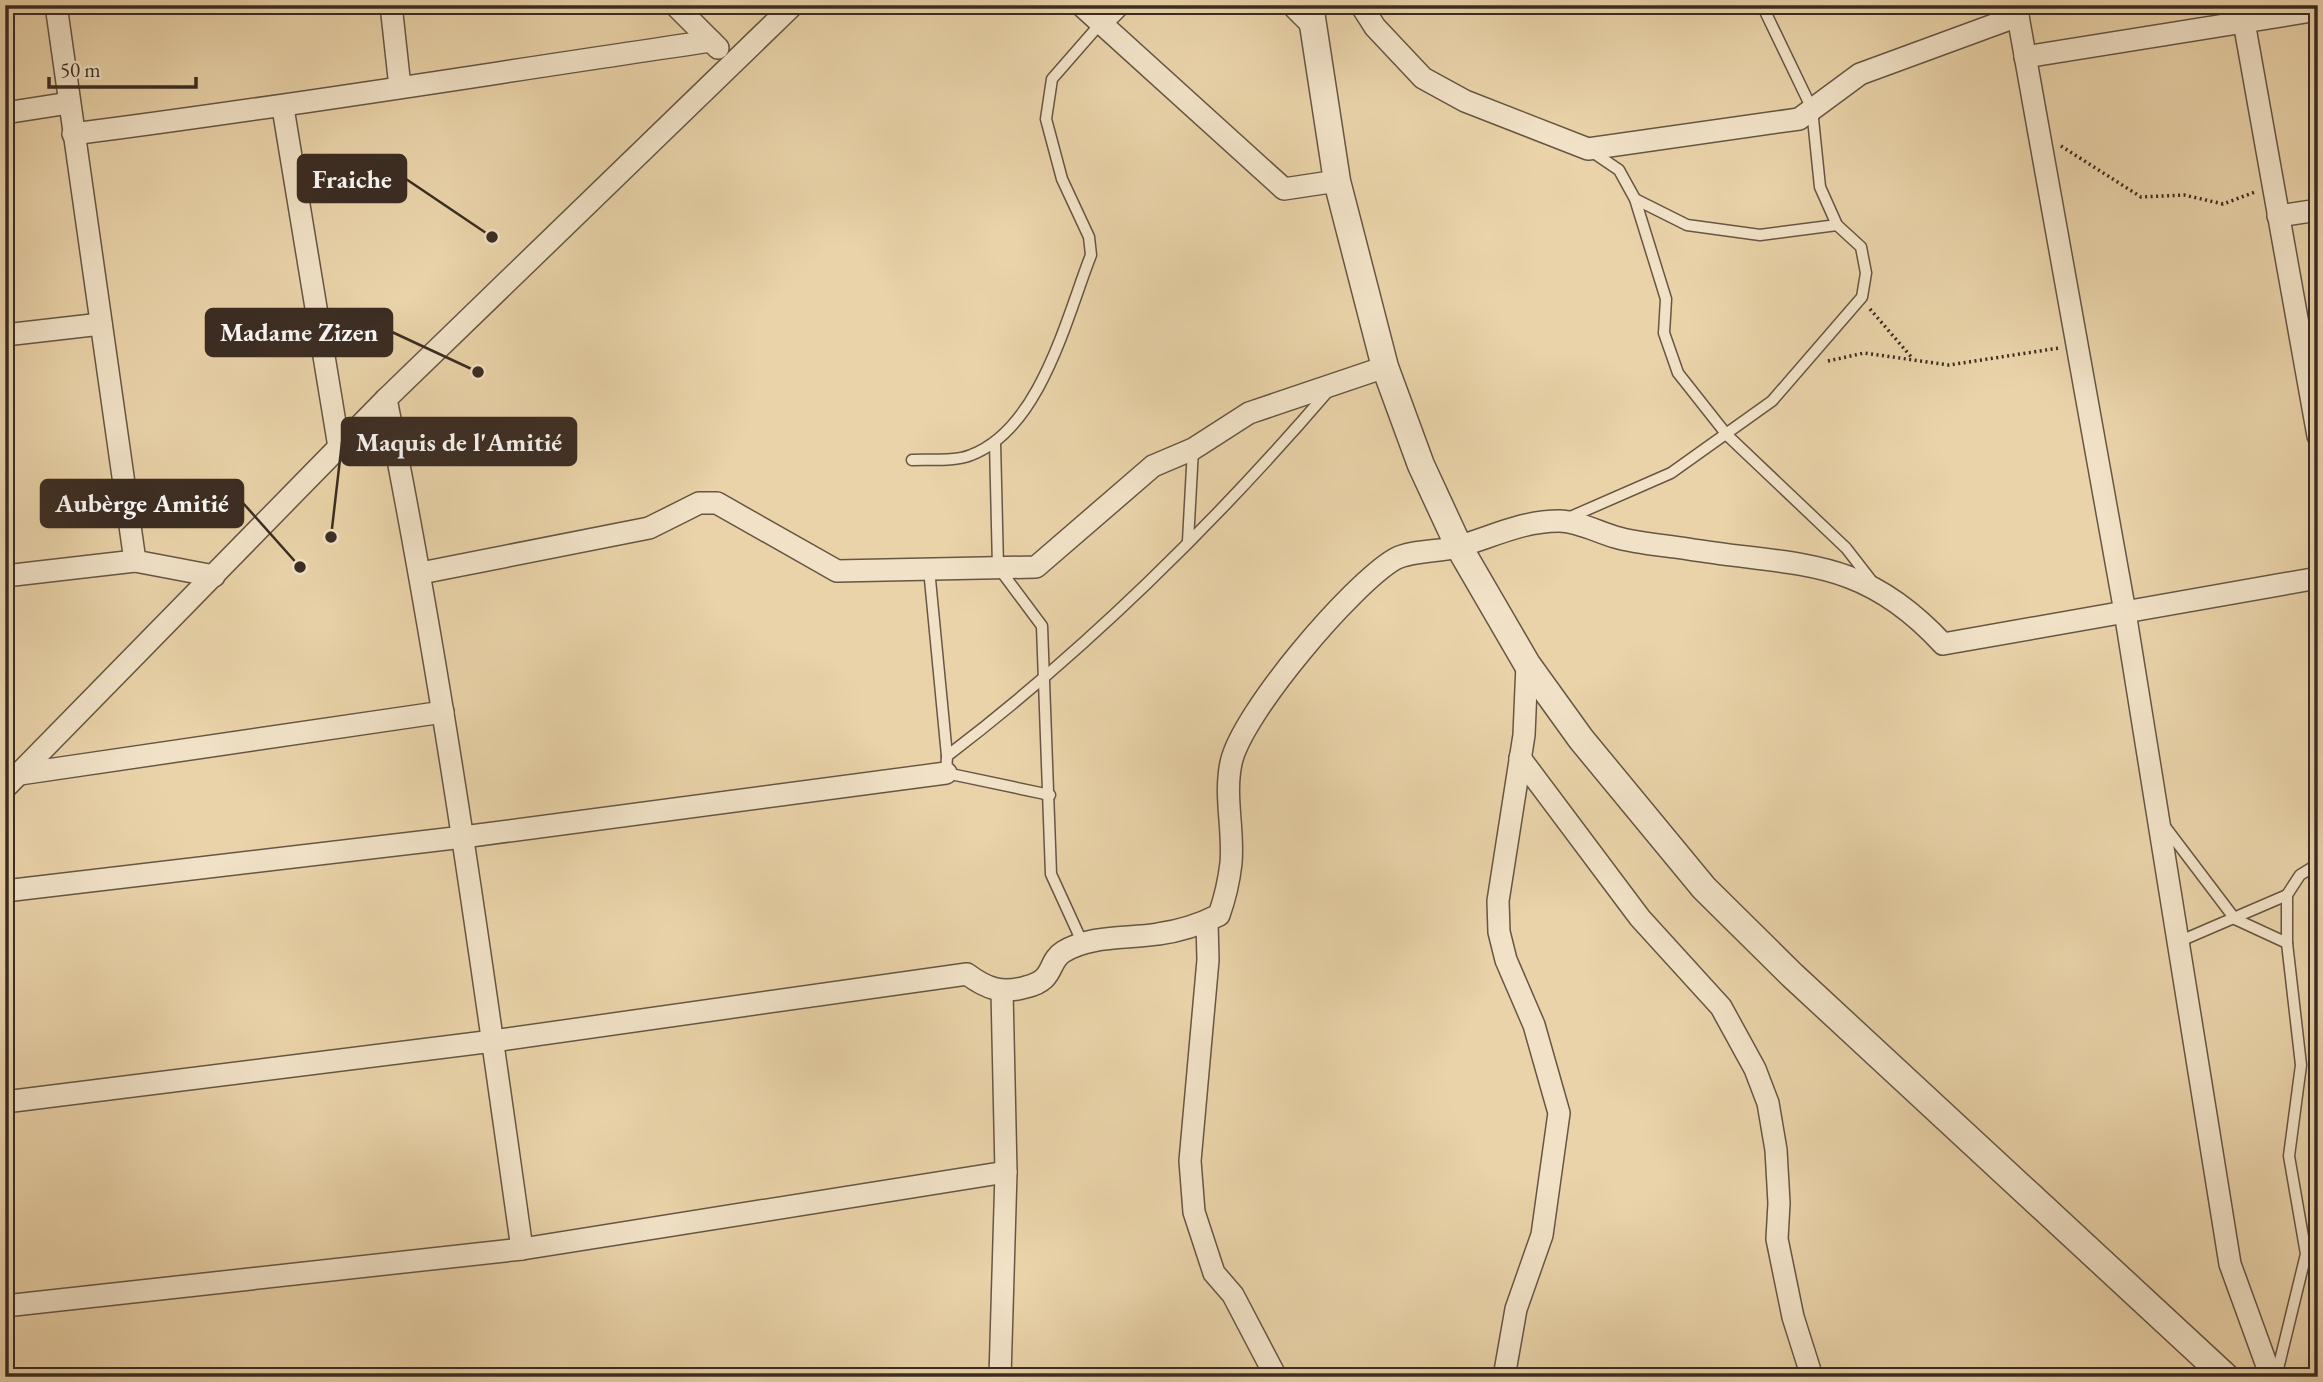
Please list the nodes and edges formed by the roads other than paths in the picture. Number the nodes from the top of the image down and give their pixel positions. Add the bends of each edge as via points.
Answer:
1 (56, 5) edge
2 (391, 5) edge
3 (675, 5) edge
4 (1081, 5) edge
5 (1119, 5) edge
6 (1292, 5) edge
7 (1361, 5) edge
8 (1762, 5) edge
9 (783, 9) edge
10 (2318, 10) edge
11 (2017, 11) edge
12 (1312, 16) edge
13 (2244, 22) junction
14 (1100, 24) junction
15 (711, 41) junction
16 (2025, 57) junction
17 (732, 63) junction
18 (400, 87) junction
19 (69, 103) junction
20 (283, 108) junction
21 (1812, 109) junction
22 (5, 113) edge
23 (74, 134) junction
24 (1588, 149) junction
25 (1337, 181) junction
26 (1635, 199) junction
27 (2318, 210) edge
28 (2278, 216) junction
29 (1837, 225) junction
30 (101, 324) junction
31 (5, 335) edge
32 (1385, 367) junction
33 (1334, 384) junction
34 (386, 400) junction
35 (1727, 435) junction
36 (2318, 436) edge
37 (995, 442) junction
38 (339, 447) junction
39 (1193, 449) junction
40 (912, 460) dead end
41 (1562, 520) junction
42 (1188, 541) junction
43 (1459, 547) junction
44 (135, 561) junction
45 (998, 567) junction
46 (929, 569) junction
47 (421, 573) junction
48 (5, 576) edge
49 (214, 576) junction
50 (2318, 578) edge
51 (1876, 587) junction
52 (2124, 612) junction
53 (1527, 664) junction
54 (1041, 681) junction
55 (443, 712) junction
56 (1520, 758) junction
57 (946, 765) junction
58 (12, 781) edge
59 (1050, 794) junction
60 (2158, 816) junction
61 (463, 837) junction
62 (2318, 864) edge
63 (5, 891) edge
64 (2287, 895) junction
65 (2235, 919) junction
66 (1207, 921) junction
67 (2178, 942) junction
68 (2287, 943) junction
69 (1083, 944) junction
70 (1002, 991) junction
71 (493, 1041) junction
72 (5, 1102) edge
73 (1006, 1172) junction
74 (522, 1249) junction
75 (5, 1307) edge
76 (1000, 1377) edge
77 (1276, 1377) edge
78 (1504, 1377) edge
79 (1812, 1377) edge
80 (2225, 1377) edge
81 (2274, 1377) edge

1 - 19 street
2 - 18 street
3 - 15 street
4 - 14 street
5 - 14 street
6 - 12 street
7 - 24 street via 1375,27 1423,78 1465,101
8 - 21 lane
9 - 17 street
10 - 13 street
11 - 16 street
11 - 21 street via 1860,74
12 - 25 street
13 - 16 street
13 - 28 street
14 - 25 street via 1284,188
14 - 37 lane via 1052,79 1046,119 1062,179 1089,237 1091,255 1035,397
15 - 17 street
15 - 18 street
16 - 52 street
17 - 34 street
18 - 20 street
19 - 22 street
19 - 23 street
20 - 23 street
20 - 38 street
21 - 24 street via 1799,119
21 - 29 lane via 1820,187
23 - 30 street
24 - 26 lane via 1619,170
25 - 32 street
26 - 29 lane via 1687,225 1760,235
26 - 35 lane via 1666,299 1664,333 1678,373
27 - 28 street
28 - 36 street
29 - 35 lane via 1861,247 1866,274 1862,297 1772,401
30 - 31 street
30 - 44 street
32 - 33 street
32 - 43 street via 1421,465
33 - 39 street via 1249,413
33 - 42 lane via 1252,480
34 - 38 street
34 - 47 street
35 - 41 lane via 1671,473
35 - 51 lane via 1846,548
37 - 40 lane via 969,456
37 - 45 lane
38 - 49 street
39 - 42 lane
39 - 45 street via 1153,466 1035,566
41 - 43 street via 1514,526
41 - 51 street via 1618,538 1830,569
42 - 54 lane
43 - 53 street
43 - 66 street via 1399,556 1381,568 1291,663 1252,716 1231,763 1227,817 1231,861 1225,897 1219,915
44 - 48 street
44 - 49 street
45 - 46 street
45 - 54 lane via 1042,626
46 - 47 street via 837,571 717,503 699,503 649,528
46 - 57 lane
47 - 55 street
49 - 58 street
50 - 52 street
51 - 52 street via 1916,615 1943,644
52 - 60 street
53 - 56 street
53 - 80 street via 1704,888
54 - 57 lane
54 - 59 lane
55 - 58 street
55 - 61 street
56 - 78 street via 1498,901 1499,932 1534,1025 1559,1113 1542,1235 1516,1309
56 - 79 street via 1640,918 1721,1007 1755,1069 1768,1103 1776,1150 1779,1249
57 - 59 lane
57 - 61 street
59 - 69 lane via 1051,874
60 - 65 lane
60 - 67 street
61 - 63 street
61 - 71 street
62 - 64 lane via 2300,875
64 - 65 lane
64 - 68 lane
65 - 67 lane
65 - 68 lane
66 - 69 street via 1156,935
66 - 77 street via 1208,960 1190,1161 1194,1212 1214,1273 1233,1295
67 - 81 street via 2230,1264
68 - 81 lane via 2301,1065 2290,1156 2306,1254
69 - 70 street via 1061,953 1047,979
70 - 71 street via 985,988 967,974
70 - 73 street
71 - 72 street
71 - 74 street
73 - 74 street
73 - 76 street
74 - 75 street

